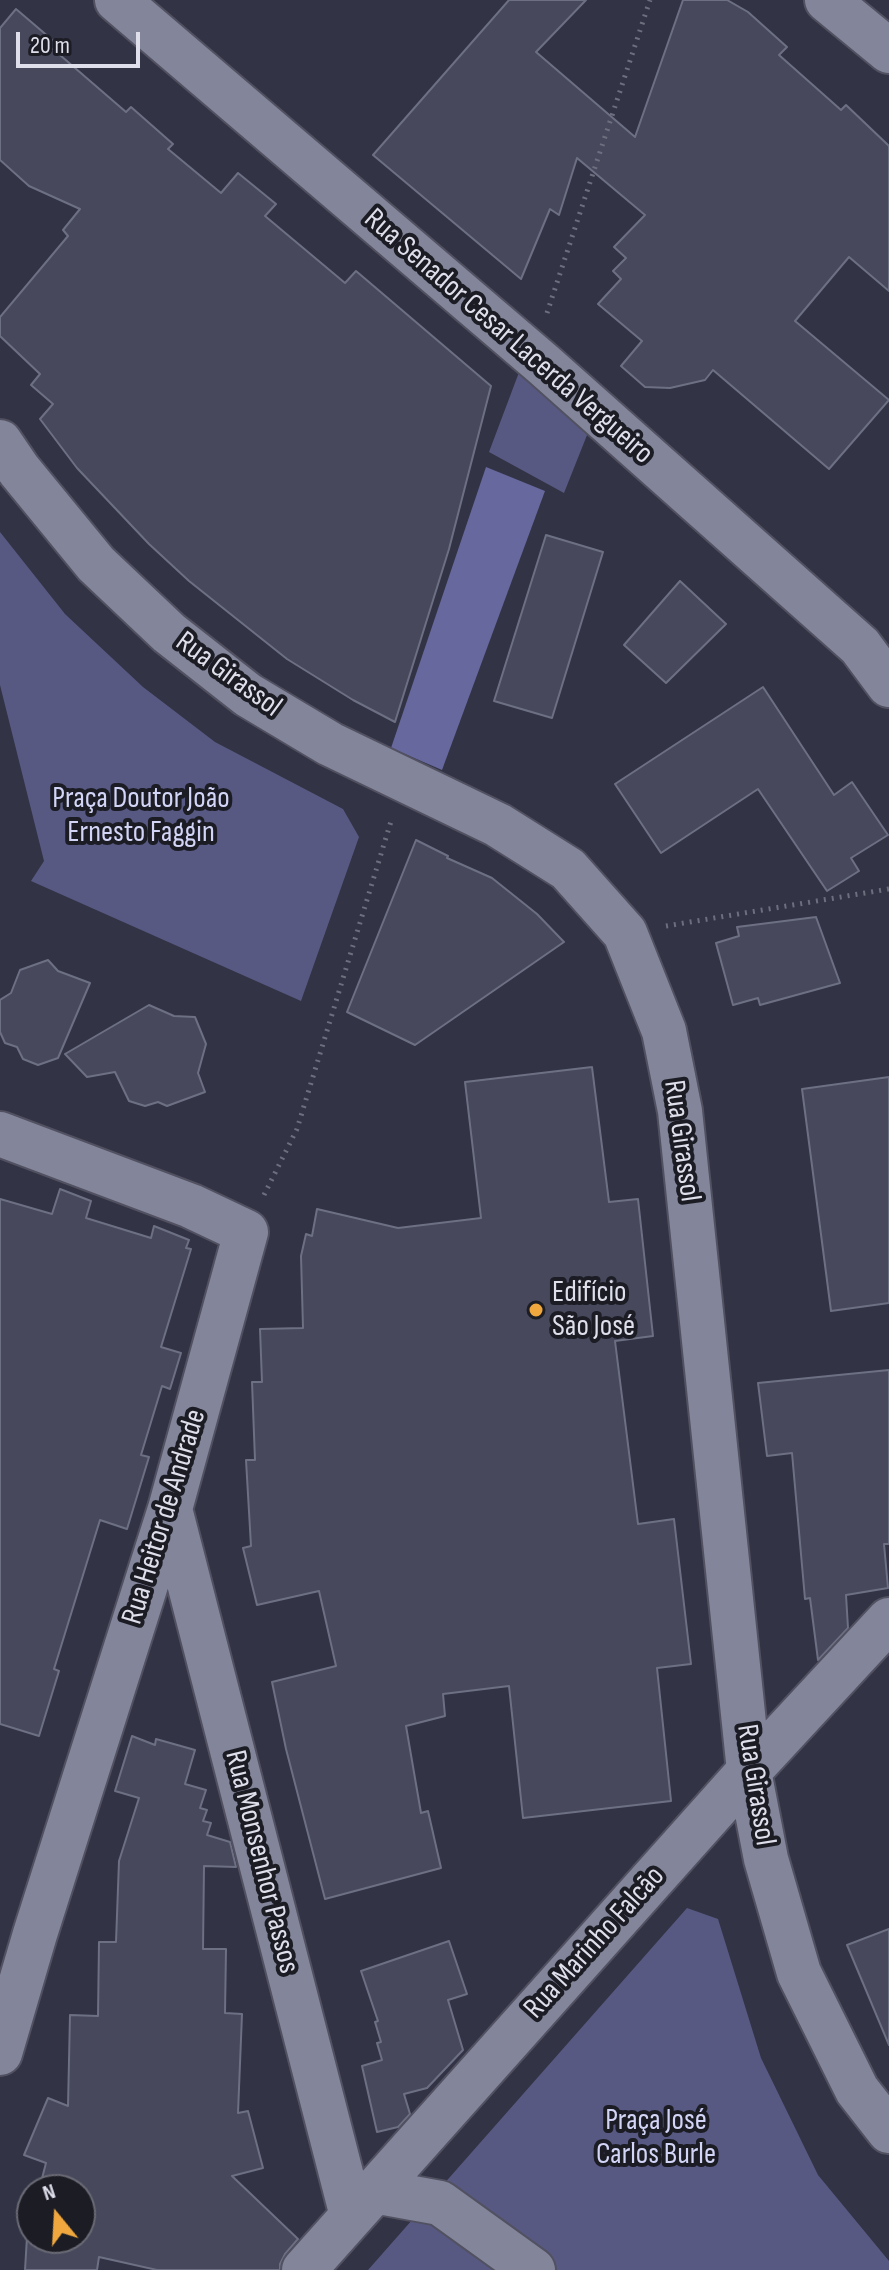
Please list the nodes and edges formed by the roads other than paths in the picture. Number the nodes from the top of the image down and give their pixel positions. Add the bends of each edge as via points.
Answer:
1 (117, 0) edge
2 (827, 0) edge
3 (889, 51) edge
4 (0, 442) edge
5 (889, 685) edge
6 (0, 1134) edge
7 (170, 1509) junction
8 (889, 1620) edge
9 (749, 1771) junction
10 (0, 2053) edge
11 (889, 2131) edge
12 (363, 2203) junction
13 (304, 2270) edge
14 (533, 2270) edge

1 - 5 street, Rua Senador Cesar Lacerda Vergueiro via 533,356 860,646
2 - 3 street
4 - 9 street, Rua Girassol via 96,564 169,633 248,695 330,744 498,825 568,869 625,933 664,1031 680,1111
6 - 7 street, Rua Heitor de Andrade via 246,1232
7 - 10 street, Rua Heitor de Andrade
7 - 12 street, Rua Monsenhor Passos
8 - 9 street, Rua Marinho Falcão
9 - 11 street, Rua Girassol via 766,1859 799,1973 857,2090
9 - 12 street, Rua Marinho Falcão
12 - 13 street, Rua Marinho Falcão
12 - 14 street via 440,2203

